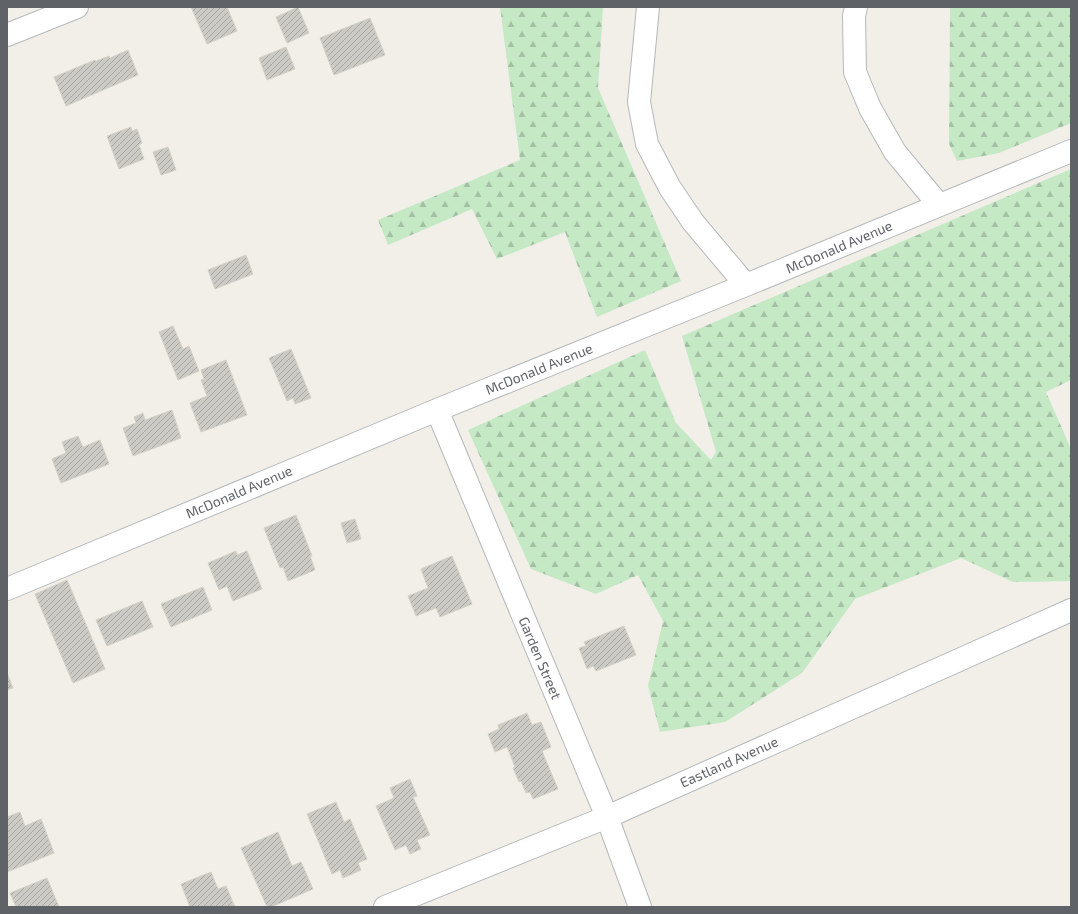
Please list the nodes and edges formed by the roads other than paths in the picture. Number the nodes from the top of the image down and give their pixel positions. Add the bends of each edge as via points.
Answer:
1 (77, 7) edge
2 (648, 7) edge
3 (856, 7) edge
4 (7, 35) edge
5 (1071, 151) edge
6 (939, 205) junction
7 (746, 285) junction
8 (437, 410) junction
9 (7, 589) edge
10 (1071, 610) edge
11 (607, 817) junction
12 (385, 907) edge
13 (640, 907) edge

1 - 4 street
2 - 7 street via 639,102 647,144 670,188 693,222
3 - 6 street via 855,72 870,108 895,152
5 - 6 street, McDonald Avenue
6 - 7 street, McDonald Avenue
7 - 8 street, McDonald Avenue
8 - 9 street, McDonald Avenue
8 - 11 street, Garden Street
10 - 11 street, Eastland Avenue
11 - 12 street, Eastland Avenue
11 - 13 street, Garden Street

